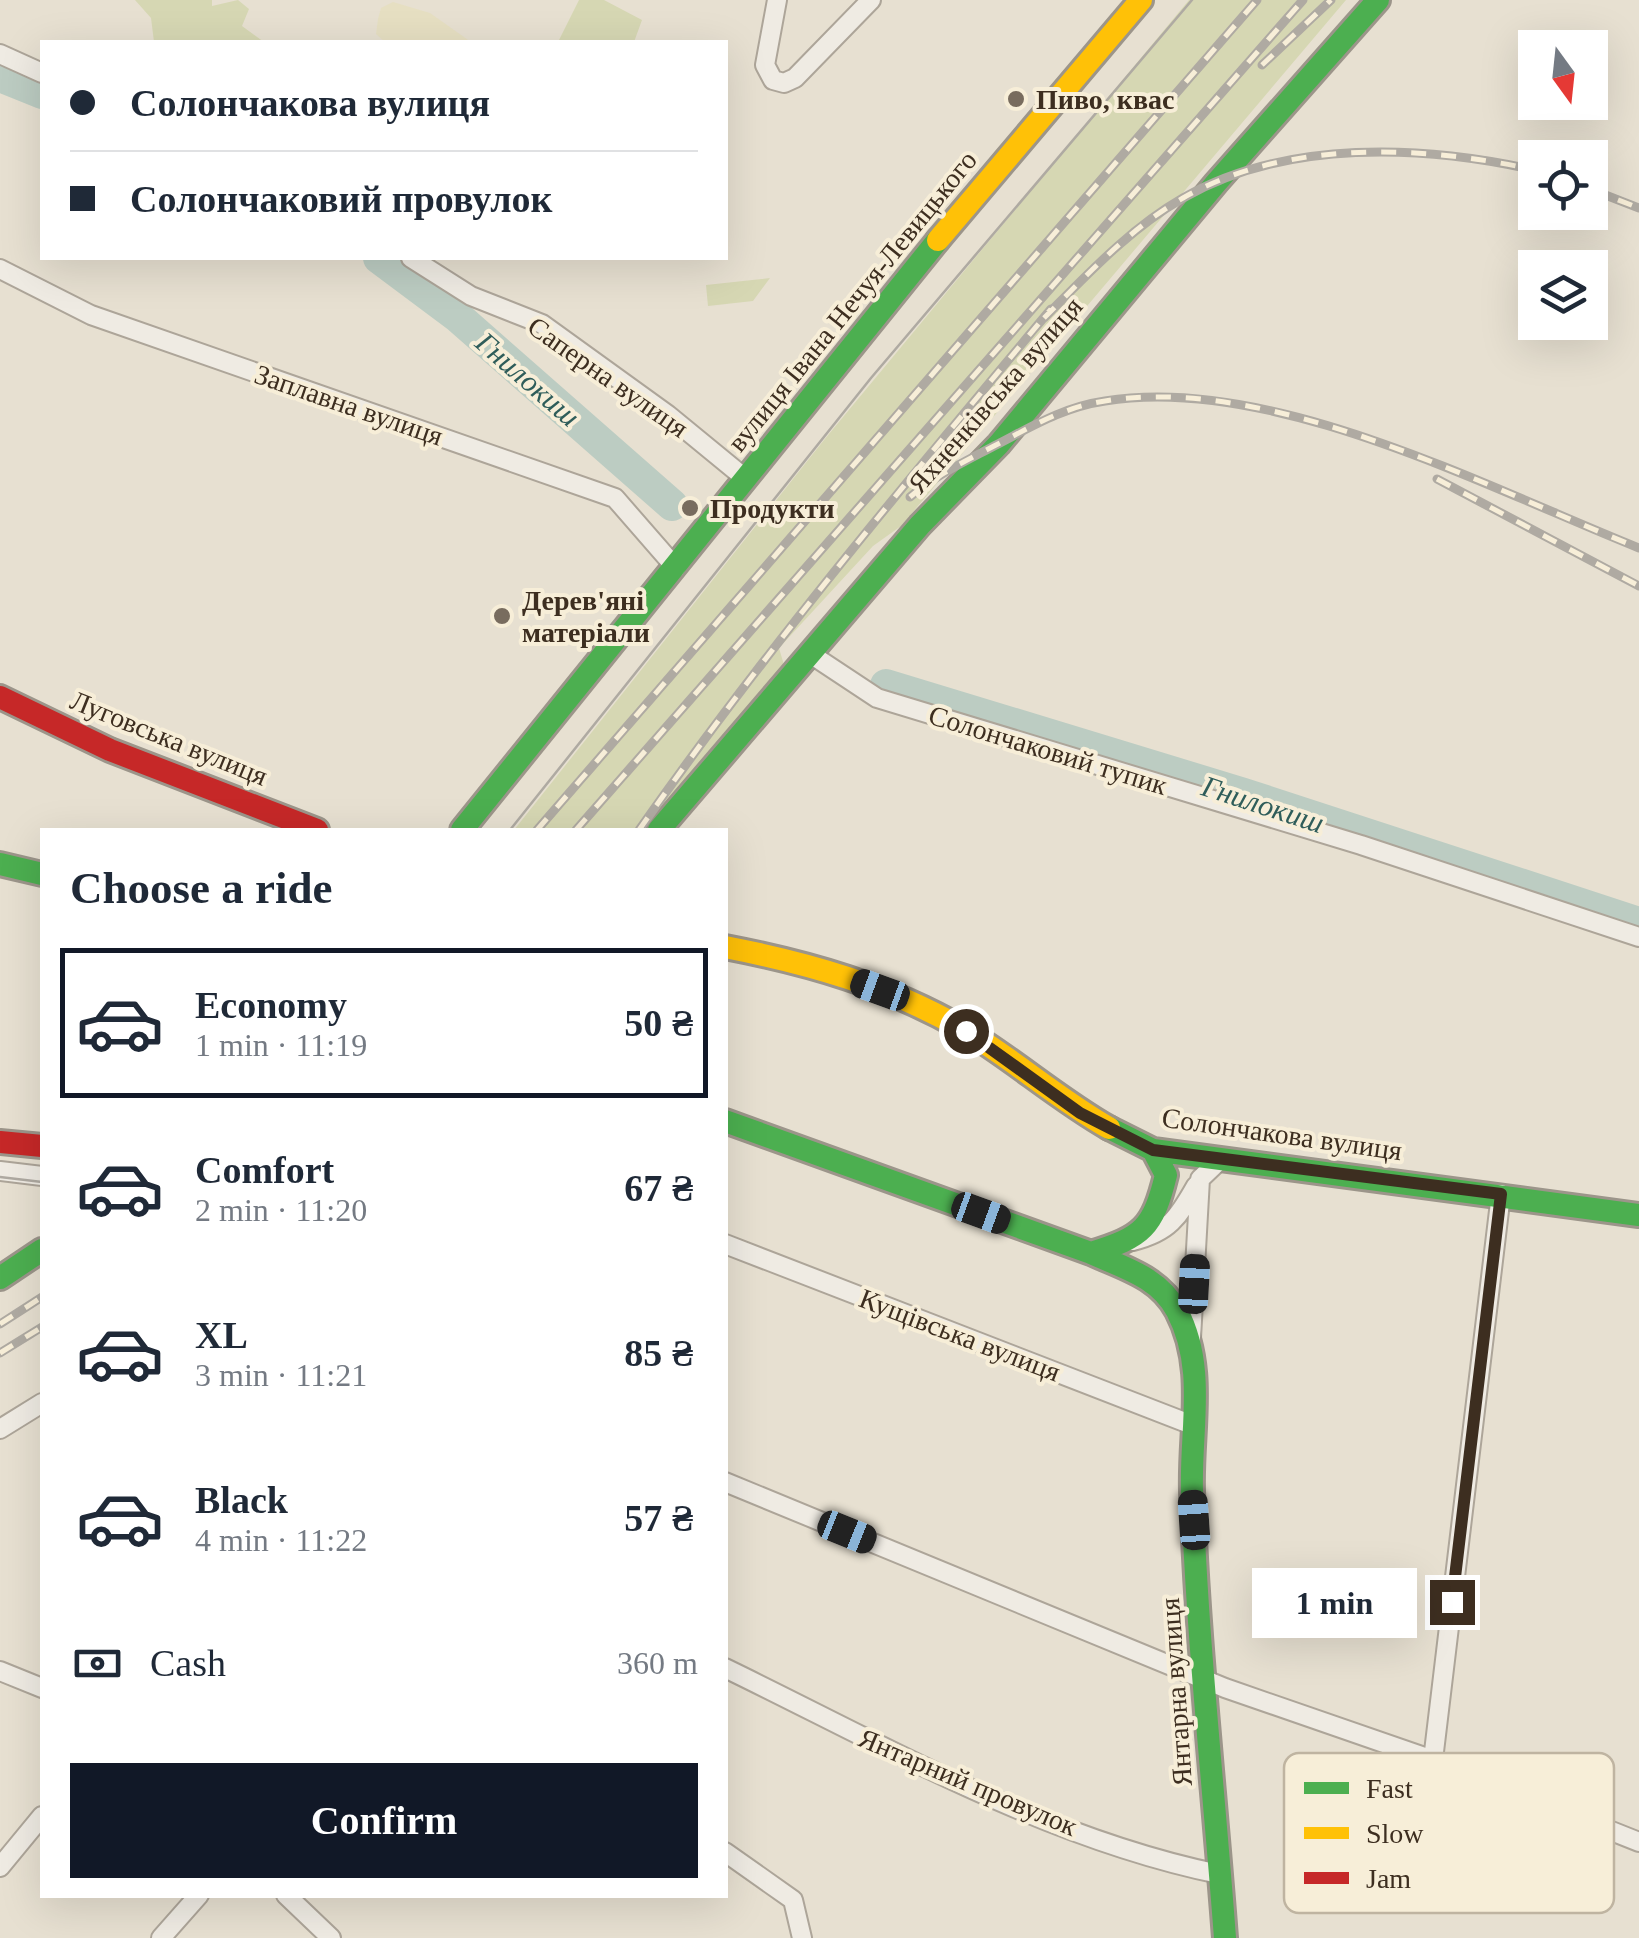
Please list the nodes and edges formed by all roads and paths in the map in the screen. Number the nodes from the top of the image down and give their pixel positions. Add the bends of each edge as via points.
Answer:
1 (776, 0) edge
2 (871, 0) edge
3 (1142, 0) edge
4 (1378, 0) edge
5 (0, 54) edge
6 (40, 72) edge
7 (414, 260) edge
8 (0, 269) edge
9 (746, 479) junction
10 (676, 568) junction
11 (809, 653) junction
12 (0, 697) edge
13 (311, 828) edge
14 (464, 828) edge
15 (661, 828) edge
16 (0, 864) edge
17 (40, 874) edge
18 (1639, 937) edge
19 (728, 948) edge
20 (728, 1122) edge
21 (0, 1142) edge
22 (40, 1146) edge
23 (1153, 1150) junction
24 (1221, 1159) junction
25 (0, 1171) edge
26 (40, 1176) edge
27 (1200, 1179) junction
28 (1501, 1194) junction
29 (1639, 1215) edge
30 (1127, 1242) junction
31 (728, 1245) edge
32 (40, 1251) edge
33 (1091, 1252) junction
34 (0, 1278) edge
35 (1190, 1353) junction
36 (40, 1404) edge
37 (1195, 1426) junction
38 (0, 1429) edge
39 (728, 1483) edge
40 (728, 1670) edge
41 (0, 1671) edge
42 (1203, 1677) junction
43 (40, 1687) edge
44 (1413, 1753) edge
45 (1433, 1753) edge
46 (40, 1818) edge
47 (1614, 1832) edge
48 (1639, 1842) edge
49 (728, 1854) edge
50 (0, 1867) edge
51 (1220, 1874) junction
52 (196, 1898) edge
53 (289, 1898) edge
54 (161, 1938) edge
55 (331, 1938) edge
56 (802, 1938) edge
57 (1225, 1938) edge

1 - 2 street via 765,65 773,80 784,83
3 - 9 main road, вулиця Івана Нечуя-Левицького
4 - 11 main road, Яхненківська вулиця via 999,444
5 - 6 street
7 - 9 street, Саперна вулиця via 472,296 542,324
8 - 10 street, Заплавна вулиця via 91,315 615,498
9 - 10 main road, вулиця Івана Нечуя-Левицького
10 - 14 main road, вулиця Івана Нечуя-Левицького
11 - 15 main road, Яхненківська вулиця
11 - 18 street, Солончаковий тупик via 877,698
12 - 13 main road, Луговська вулиця via 110,750
16 - 17 main road
19 - 23 main road, Солончакова вулиця via 808,965 936,1014 1080,1113
20 - 33 main road, Янтарна вулиця
21 - 22 main road
23 - 24 main road, Солончакова вулиця
23 - 30 main road via 1166,1175 1155,1221
24 - 27 street
24 - 28 main road, Солончакова вулиця
25 - 26 street
27 - 30 street via 1160,1234
27 - 35 street
28 - 29 main road, Солончакова вулиця
28 - 45 street
30 - 33 main road
31 - 37 street, Кущівська вулиця
32 - 34 main road
33 - 35 main road, Янтарна вулиця via 1157,1285 1182,1315
35 - 37 main road, Янтарна вулиця
36 - 38 street
37 - 42 main road, Янтарна вулиця
39 - 42 street
40 - 51 street, Янтарний провулок via 891,1752 1046,1818
41 - 43 street
42 - 44 street
42 - 51 main road, Янтарна вулиця
46 - 50 street
47 - 48 street
49 - 56 street via 793,1900
51 - 57 main road, Янтарна вулиця
52 - 54 street
53 - 55 street

